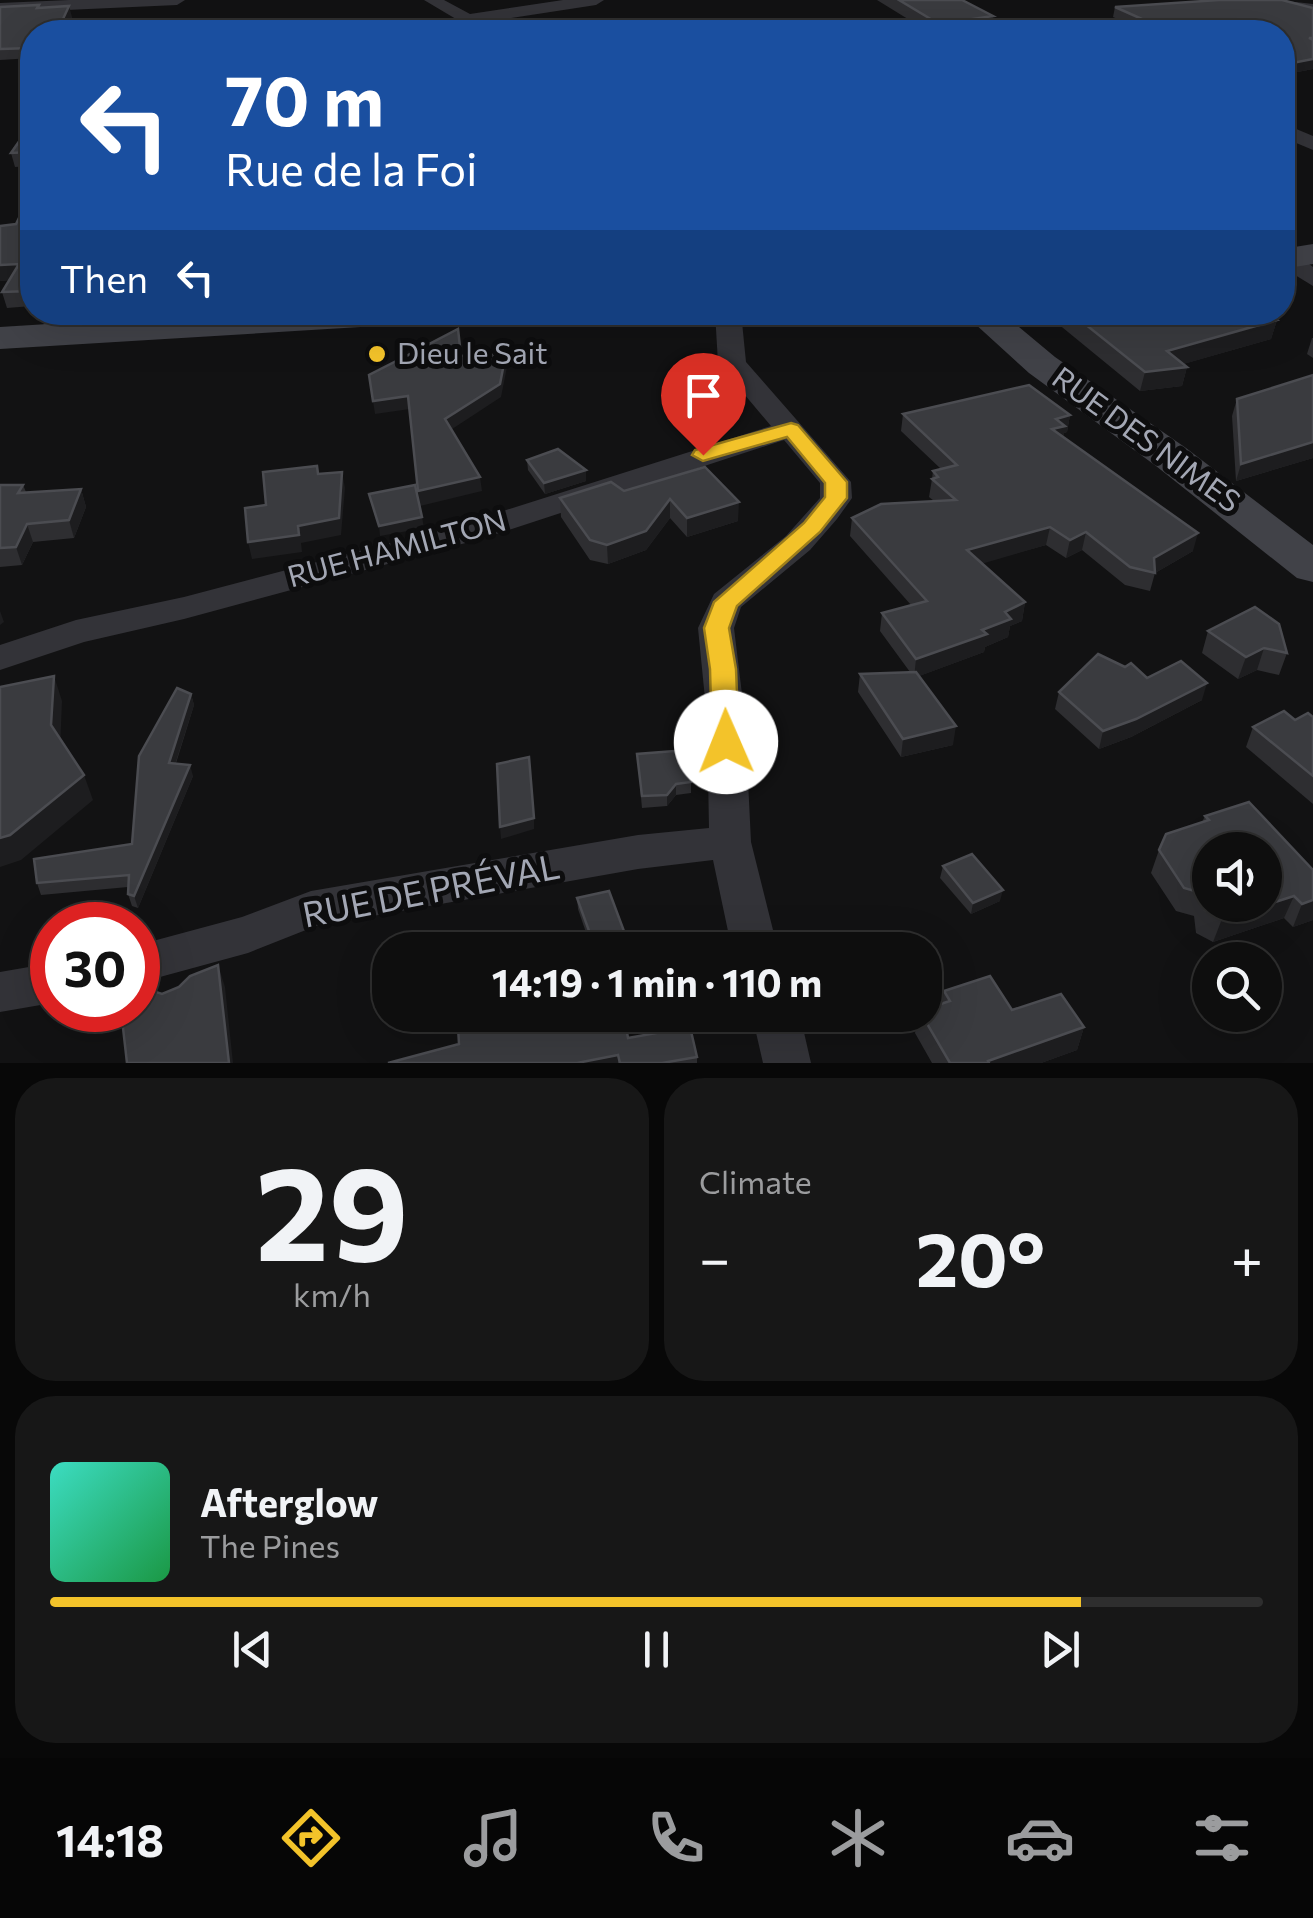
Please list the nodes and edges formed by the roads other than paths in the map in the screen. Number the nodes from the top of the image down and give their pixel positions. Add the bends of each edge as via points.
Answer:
1 (177, 0) edge
2 (432, 0) edge
3 (596, 0) edge
4 (1286, 0) edge
5 (0, 8) edge
6 (1313, 10) edge
7 (462, 20) edge
8 (500, 20) edge
9 (53, 325) edge
10 (729, 325) edge
11 (994, 325) edge
12 (0, 338) edge
13 (791, 429) junction
14 (1313, 568) edge
15 (0, 658) edge
16 (730, 842) junction
17 (751, 932) edge
18 (160, 958) edge
19 (30, 987) edge
20 (0, 992) edge
21 (780, 1032) edge
22 (787, 1063) edge

1 - 5 street
2 - 7 street
3 - 8 street
4 - 6 street
9 - 12 street
10 - 13 street via 732,363
11 - 14 street, RUE DES NIMES
13 - 15 street, RUE HAMILTON via 473,531 76,632
13 - 16 street via 836,482 836,498 798,543 726,602 716,628
16 - 17 street
16 - 18 street, RUE DE PRÉVAL via 311,909
19 - 20 street
21 - 22 street

